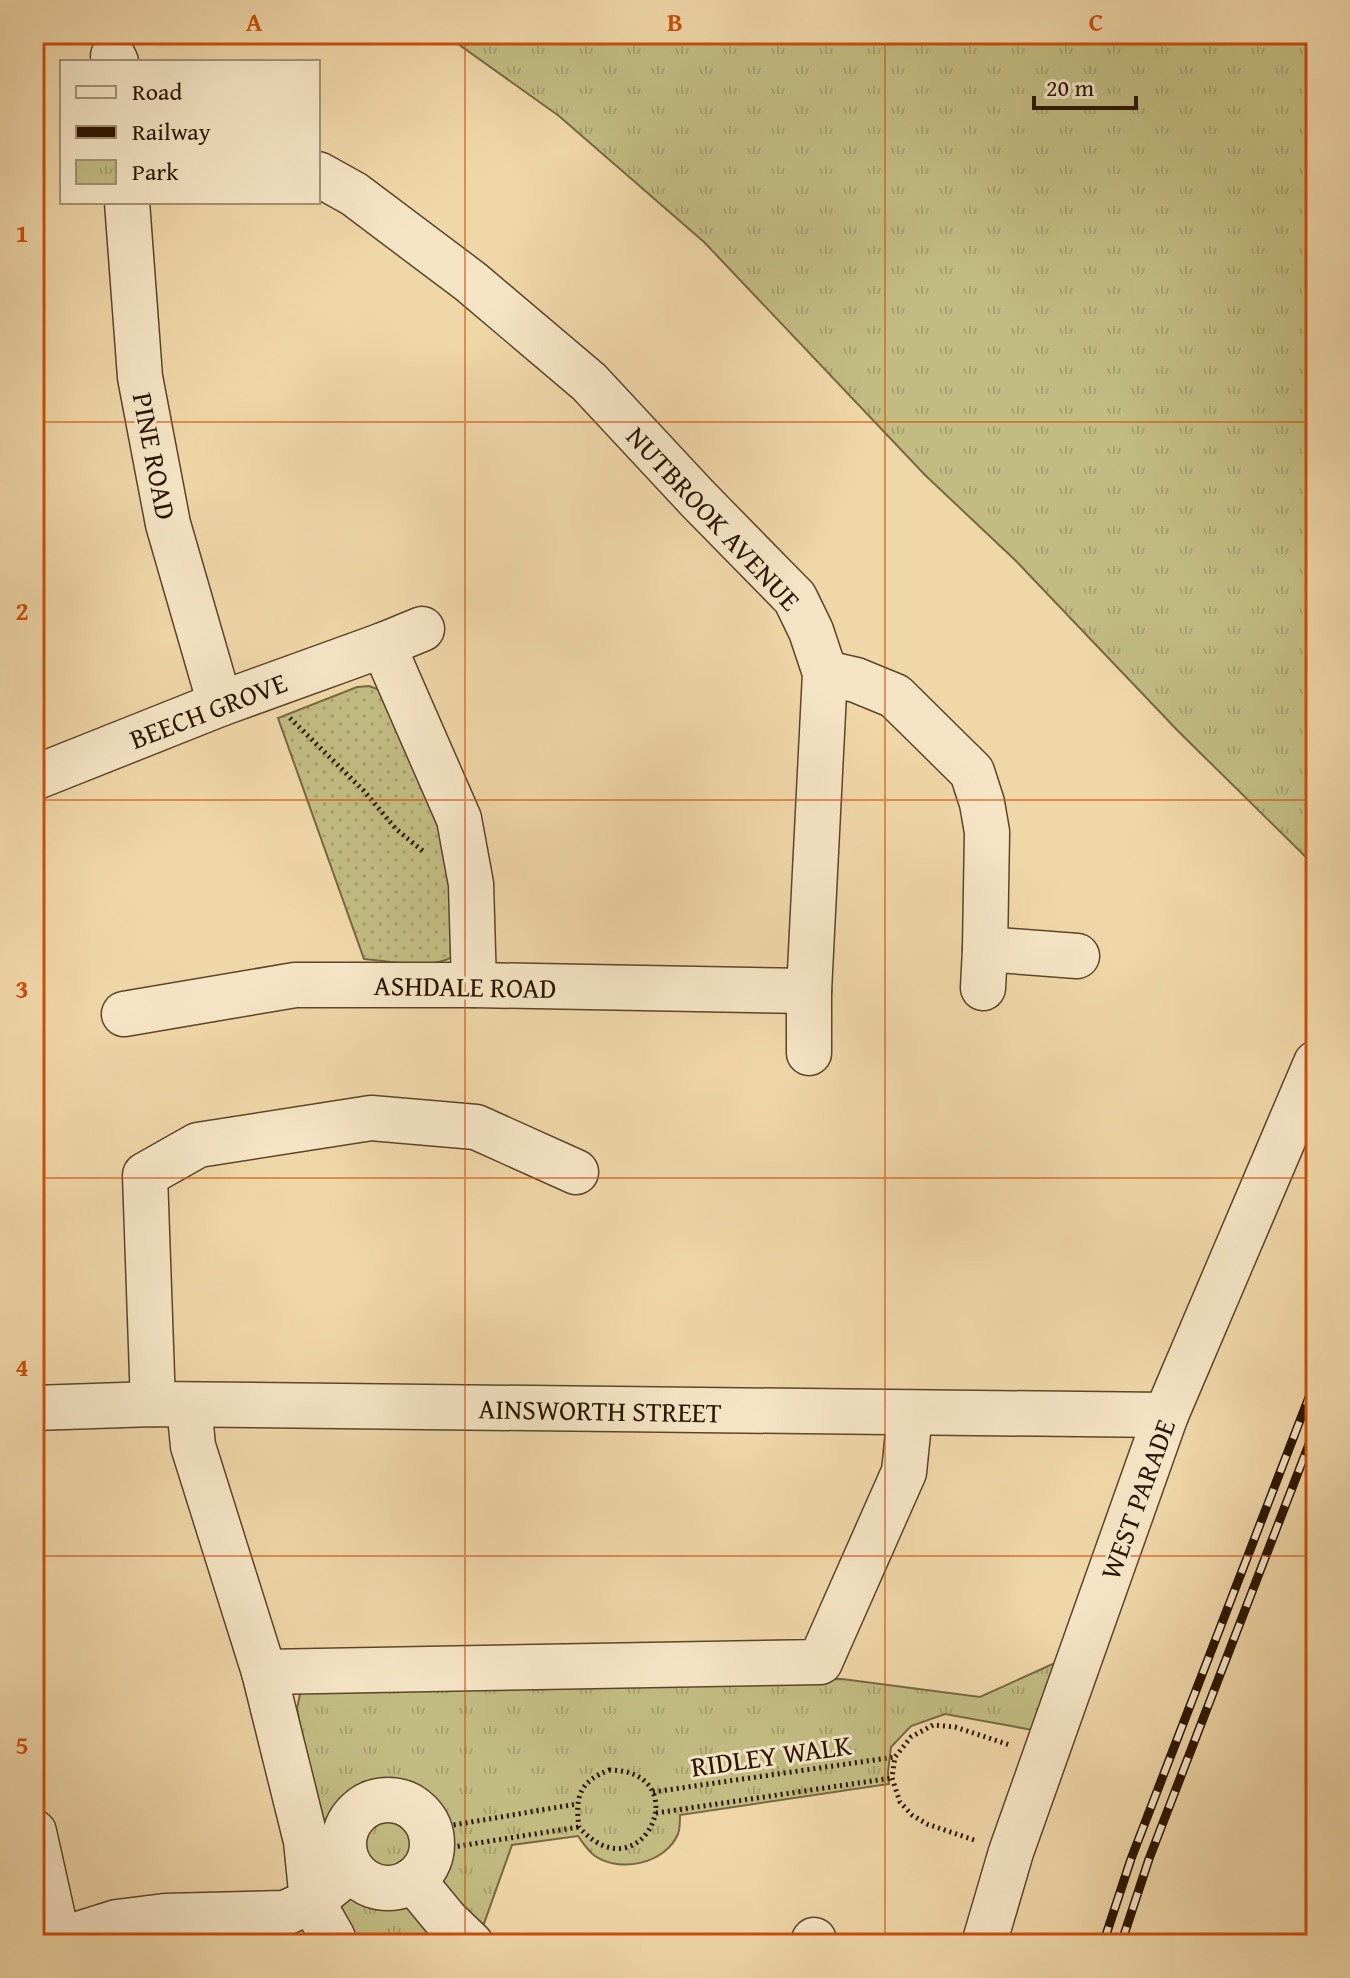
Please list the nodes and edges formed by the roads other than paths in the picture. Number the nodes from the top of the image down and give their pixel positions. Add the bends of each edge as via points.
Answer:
1 (320, 175) edge
2 (127, 204) edge
3 (825, 673) junction
4 (220, 704) junction
5 (34, 778) edge
6 (1077, 956) dead end
7 (474, 985) junction
8 (809, 991) junction
9 (124, 1014) dead end
10 (809, 1053) dead end
11 (1316, 1063) edge
12 (576, 1172) dead end
13 (171, 1405) junction
14 (34, 1408) edge
15 (910, 1413) junction
16 (1166, 1415) junction
17 (264, 1672) junction
18 (34, 1832) edge
19 (426, 1853) junction
20 (351, 1870) junction
21 (312, 1901) junction
22 (55, 1943) edge
23 (333, 1944) edge
24 (471, 1944) edge
25 (984, 1944) edge

1 - 3 street, NUTBROOK AVENUE via 354,194 471,282 589,382 795,598
2 - 4 street, PINE ROAD via 140,377 168,524
3 - 6 street via 895,696 972,772 987,832 984,968
3 - 8 street, NUTBROOK AVENUE
4 - 5 street, BEECH GROVE
4 - 7 street, BEECH GROVE via 403,637 459,819 471,884
7 - 8 street, ASHDALE ROAD
7 - 9 street, ASHDALE ROAD via 295,985
8 - 10 street, NUTBROOK AVENUE
11 - 16 street, WEST PARADE
12 - 13 street via 476,1127 371,1118 198,1145 145,1175
13 - 14 street, AINSWORTH STREET
13 - 15 street, AINSWORTH STREET
13 - 17 street via 193,1446
15 - 16 street, AINSWORTH STREET
15 - 17 street via 904,1472 820,1662
16 - 25 street, WEST PARADE via 1011,1852
17 - 21 street via 306,1841
18 - 22 street
19 - 20 street via 406,1885 391,1889 362,1881
19 - 20 street via 422,1815 410,1804 372,1802 347,1826 344,1856
19 - 24 street via 446,1920
20 - 21 street
21 - 22 street via 285,1913 117,1922
21 - 23 street

